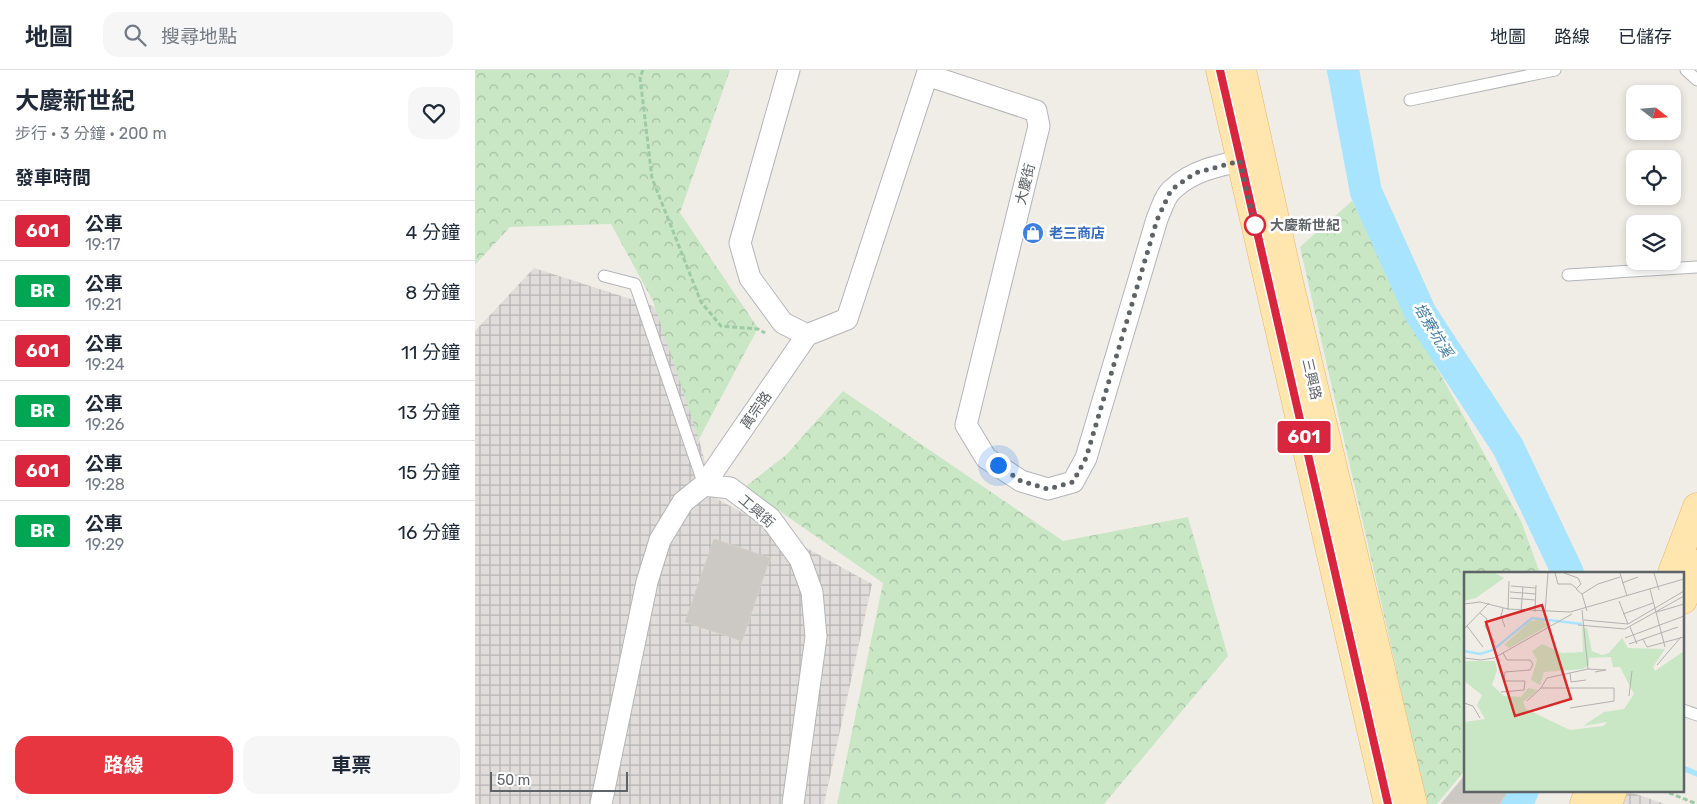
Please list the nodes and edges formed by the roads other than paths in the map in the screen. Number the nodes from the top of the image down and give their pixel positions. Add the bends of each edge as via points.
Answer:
1 (789, 70) edge
2 (1220, 70) edge
3 (1242, 70) edge
4 (1555, 70) edge
5 (1686, 70) edge
6 (1697, 80) edge
7 (1409, 100) dead end
8 (1250, 159) junction
9 (1697, 267) edge
10 (1568, 275) dead end
11 (604, 276) dead end
12 (807, 335) junction
13 (704, 485) junction
14 (1695, 518) edge
15 (1697, 564) edge
16 (1671, 572) edge
17 (1685, 595) edge
18 (1685, 711) edge
19 (1697, 715) edge
20 (1588, 792) edge
21 (1612, 792) edge
22 (601, 804) edge
23 (793, 804) edge
24 (1388, 804) edge
25 (1413, 804) edge
26 (1584, 804) edge
27 (1607, 804) edge

1 - 12 street via 740,242 750,278 783,323
2 - 8 main road, 三興路
3 - 8 main road, 三興路
4 - 7 lane
5 - 6 lane
8 - 12 street, 大慶街 via 1195,173 1171,190 1157,220 1086,458 1073,482 1048,489 1021,481 986,458 967,425 1039,126 1036,111 927,75 847,319
8 - 24 main road, 三興路
8 - 25 main road, 三興路
9 - 10 lane
11 - 13 lane via 635,284
12 - 13 street, 萬宗路
13 - 22 street via 683,502 660,540 647,582
13 - 23 street, 工興街 via 731,488 770,518 800,559 813,592 816,637
14 - 16 main road
15 - 17 main road
18 - 19 lane
20 - 26 main road
21 - 27 main road

